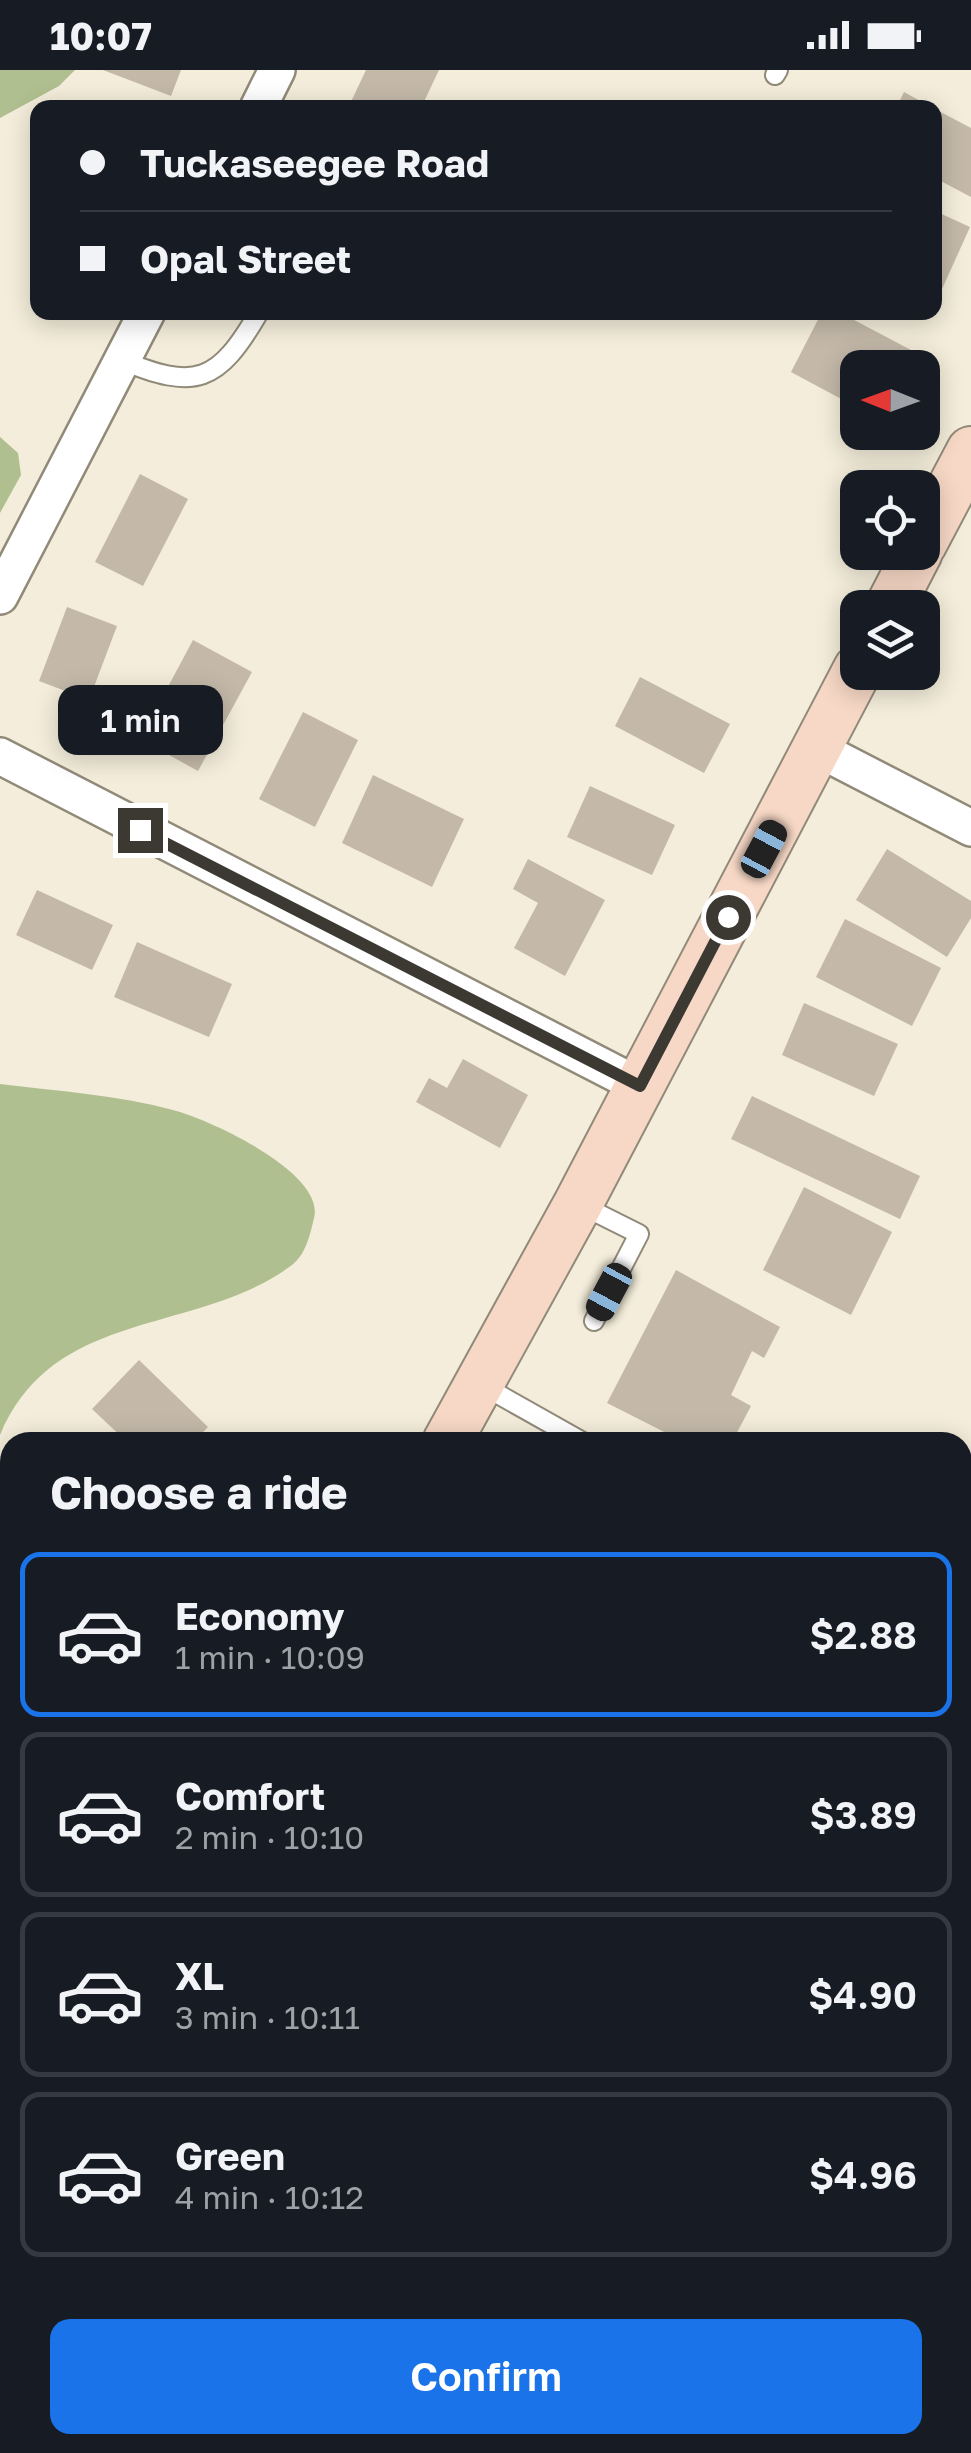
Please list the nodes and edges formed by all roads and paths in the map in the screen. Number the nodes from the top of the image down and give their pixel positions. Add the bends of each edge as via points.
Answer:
1 (278, 70) edge
2 (262, 100) edge
3 (142, 320) edge
4 (253, 320) edge
5 (120, 360) junction
6 (971, 451) edge
7 (940, 510) edge
8 (0, 596) edge
9 (847, 690) edge
10 (816, 748) junction
11 (0, 756) edge
12 (971, 828) edge
13 (640, 1086) junction
14 (578, 1204) junction
15 (594, 1321) dead end
16 (480, 1384) junction
17 (454, 1432) edge
18 (565, 1432) edge

1 - 2 street
3 - 5 street
4 - 5 lane via 223,365 203,378 178,380
5 - 8 street
6 - 7 main road
9 - 10 main road
10 - 12 street
10 - 13 main road
11 - 13 street
13 - 14 main road
14 - 15 lane via 639,1234
14 - 16 main road
16 - 17 main road
16 - 18 lane

